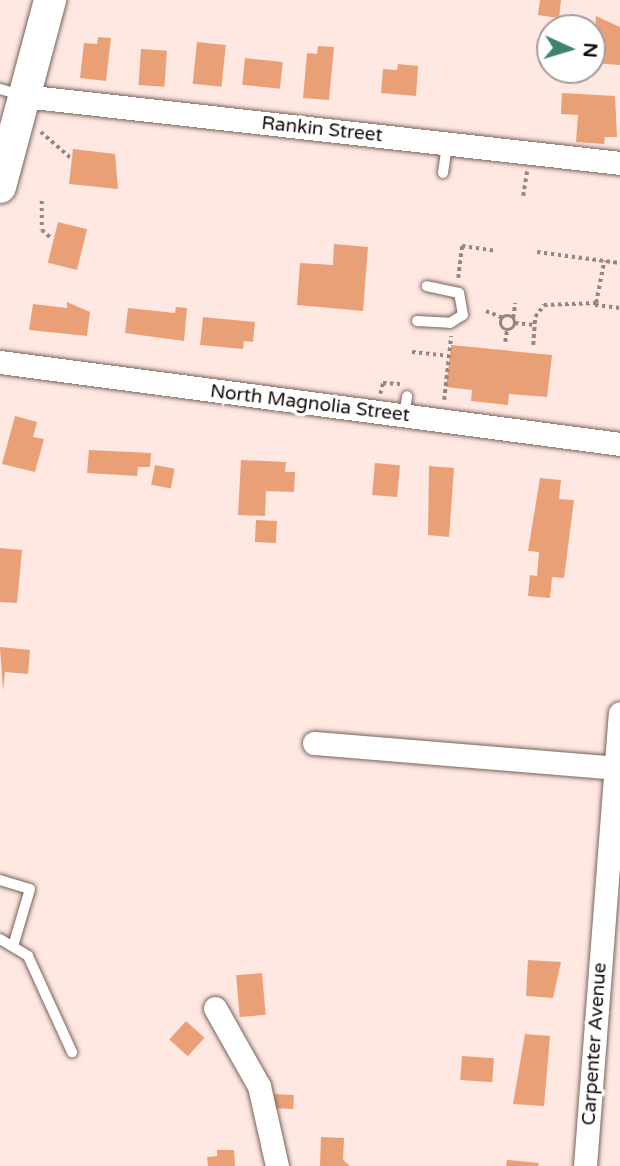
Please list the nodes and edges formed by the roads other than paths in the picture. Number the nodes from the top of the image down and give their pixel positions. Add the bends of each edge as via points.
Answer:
1 (50, 0) edge
2 (12, 93) edge
3 (447, 144) junction
4 (620, 163) edge
5 (443, 173) dead end
6 (0, 187) edge
7 (427, 286) dead end
8 (417, 321) dead end
9 (0, 362) edge
10 (620, 444) edge
11 (620, 713) edge
12 (314, 743) dead end
13 (616, 768) junction
14 (0, 880) edge
15 (0, 939) edge
16 (14, 943) junction
17 (215, 1008) dead end
18 (72, 1052) dead end
19 (277, 1166) edge
20 (585, 1166) edge

1 - 2 street
2 - 3 street, Rankin Street
2 - 6 street
3 - 4 street, Rankin Street
3 - 5 lane
7 - 8 lane via 459,293 463,315 450,323
9 - 10 street, North Magnolia Street via 406,406
11 - 13 street, Carpenter Avenue
12 - 13 street
13 - 20 street, Carpenter Avenue
14 - 16 lane via 30,889
15 - 16 lane
16 - 18 lane via 27,956
17 - 19 street via 259,1086

